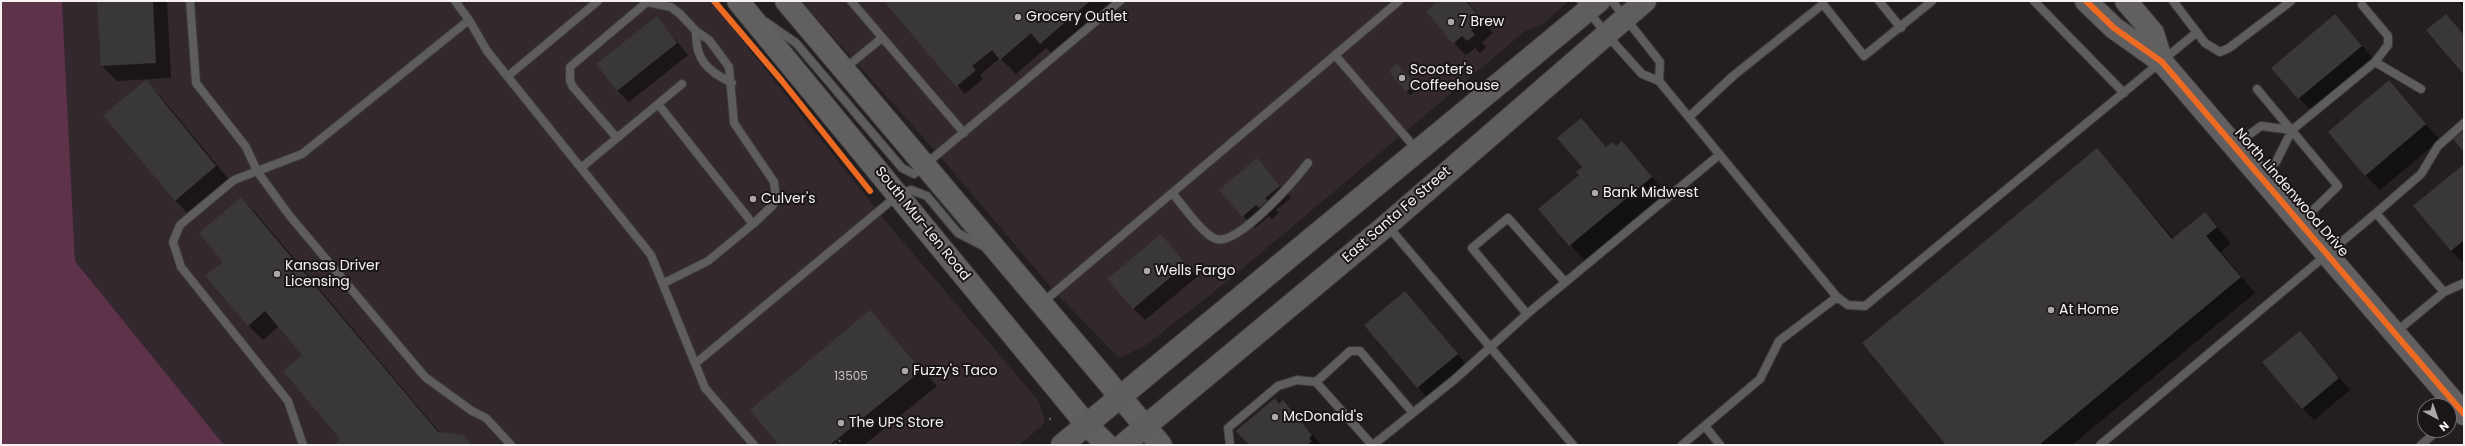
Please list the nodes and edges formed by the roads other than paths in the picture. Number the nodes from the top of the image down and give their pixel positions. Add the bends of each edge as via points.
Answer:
1 (190, 1) edge
2 (455, 1) edge
3 (598, 1) edge
4 (786, 1) edge
5 (851, 1) edge
6 (1120, 1) edge
7 (1399, 1) edge
8 (1645, 1) edge
9 (1879, 1) edge
10 (1932, 1) edge
11 (2034, 1) edge
12 (2086, 1) edge
13 (2126, 1) edge
14 (2173, 1) edge
15 (2291, 1) edge
16 (1822, 2) edge
17 (739, 3) edge
18 (1589, 4) edge
19 (2362, 5) dead end
20 (1619, 9) edge
21 (470, 20) junction
22 (1901, 28) junction
23 (696, 31) junction
24 (2197, 32) junction
25 (1606, 34) junction
26 (882, 38) junction
27 (1335, 55) junction
28 (2162, 62) junction
29 (2375, 62) junction
30 (844, 69) junction
31 (508, 76) junction
32 (1659, 81) junction
33 (732, 83) junction
34 (682, 84) dead end
35 (2257, 89) dead end
36 (2421, 89) dead end
37 (2124, 93) junction
38 (658, 104) junction
39 (1689, 117) junction
40 (2464, 123) edge
41 (2292, 130) junction
42 (964, 133) junction
43 (617, 138) junction
44 (2235, 145) junction
45 (1418, 150) junction
46 (1719, 155) junction
47 (1308, 163) dead end
48 (926, 166) junction
49 (582, 167) junction
50 (257, 171) junction
51 (2260, 174) junction
52 (1172, 193) junction
53 (898, 195) junction
54 (2376, 213) junction
55 (2301, 222) junction
56 (753, 224) junction
57 (1387, 224) junction
58 (2328, 253) junction
59 (1002, 256) junction
60 (1565, 282) junction
61 (664, 283) junction
62 (2464, 283) edge
63 (2444, 292) junction
64 (1837, 298) junction
65 (1042, 303) junction
66 (1527, 314) junction
67 (2396, 333) junction
68 (1491, 348) junction
69 (696, 363) junction
70 (1316, 382) junction
71 (1121, 396) junction
72 (1414, 413) junction
73 (2458, 415) edge
74 (1086, 424) junction
75 (1146, 426) junction
76 (1705, 426) junction
77 (2429, 438) edge
78 (303, 445) edge
79 (511, 445) edge
80 (754, 445) edge
81 (1062, 445) edge
82 (1107, 445) edge
83 (1123, 445) edge
84 (1161, 445) edge
85 (1230, 445) edge
86 (1372, 445) edge
87 (1573, 445) edge
88 (1682, 445) edge
89 (1720, 445) edge
90 (2100, 445) edge
91 (2421, 445) edge

1 - 50 lane via 196,83 246,147
2 - 21 lane
3 - 31 lane
4 - 30 main road
5 - 26 lane
6 - 42 lane
7 - 27 lane
8 - 20 main road, East Santa Fe Street
9 - 22 lane
10 - 22 lane
11 - 37 lane
12 - 28 main road, North Lindenwood Drive via 2114,28
13 - 28 main road, North Lindenwood Drive via 2153,33
14 - 24 lane
15 - 24 lane via 2229,48 2220,52 2205,43
16 - 22 lane via 1864,56
16 - 39 lane via 1733,76
17 - 48 lane via 796,43 902,168 914,174
17 - 53 main road, South Mur-Len Road
18 - 25 lane
18 - 45 main road
19 - 29 lane via 2388,36 2388,45
20 - 25 main road, East Santa Fe Street
20 - 32 lane via 1660,62
21 - 31 lane via 488,51
21 - 50 lane via 302,154
23 - 33 lane via 709,40 729,67
23 - 33 lane via 699,57 720,78
23 - 43 lane via 671,8 647,2 570,67 570,81 573,87
24 - 28 lane
25 - 32 lane via 1642,74
25 - 57 main road, East Santa Fe Street
26 - 30 lane
26 - 42 lane
27 - 45 lane
27 - 52 lane
28 - 37 lane
28 - 44 main road, North Lindenwood Drive
29 - 36 lane
29 - 41 lane
30 - 48 main road
31 - 49 lane
32 - 39 lane
33 - 56 lane via 734,123 774,182 774,205
34 - 38 lane
35 - 41 lane
37 - 64 lane via 1866,306 1848,306
38 - 43 lane
38 - 56 lane
39 - 46 lane
40 - 54 lane via 2438,146 2422,174
41 - 44 lane via 2261,126
41 - 51 lane via 2276,162
41 - 55 lane via 2338,186
42 - 48 lane
43 - 49 lane
44 - 51 main road, North Lindenwood Drive
45 - 71 main road
46 - 60 lane
46 - 64 lane
47 - 52 lane via 1277,199 1229,238 1218,239 1209,235
48 - 59 main road
49 - 61 lane via 640,239
50 - 78 lane via 234,180 180,225 173,242 181,267 288,401
50 - 79 lane via 290,215 425,377 472,411 486,418
51 - 55 main road, North Lindenwood Drive
52 - 65 lane
53 - 59 lane via 911,190 927,196 958,233
53 - 69 lane
53 - 74 main road, South Mur-Len Road
54 - 58 lane
54 - 63 lane
55 - 58 main road, North Lindenwood Drive
56 - 61 lane via 708,260
57 - 68 lane
57 - 75 main road, East Santa Fe Street
58 - 67 main road, North Lindenwood Drive
58 - 90 lane
59 - 65 main road
60 - 66 lane
60 - 66 lane via 1508,218 1472,248
61 - 69 lane
62 - 63 lane
63 - 67 lane
64 - 76 lane via 1778,341 1760,379
65 - 71 main road
66 - 68 lane
67 - 73 main road, North Lindenwood Drive
68 - 72 lane
68 - 87 lane
69 - 80 lane via 705,388
70 - 72 lane via 1350,351 1360,351
70 - 85 lane via 1297,380 1278,386 1228,428
70 - 86 lane
71 - 74 main road
71 - 75 main road
72 - 86 lane
74 - 81 main road
74 - 82 main road, South Mur-Len Road
75 - 83 main road, East Santa Fe Street
75 - 84 main road
76 - 88 lane
76 - 89 lane
77 - 91 lane

